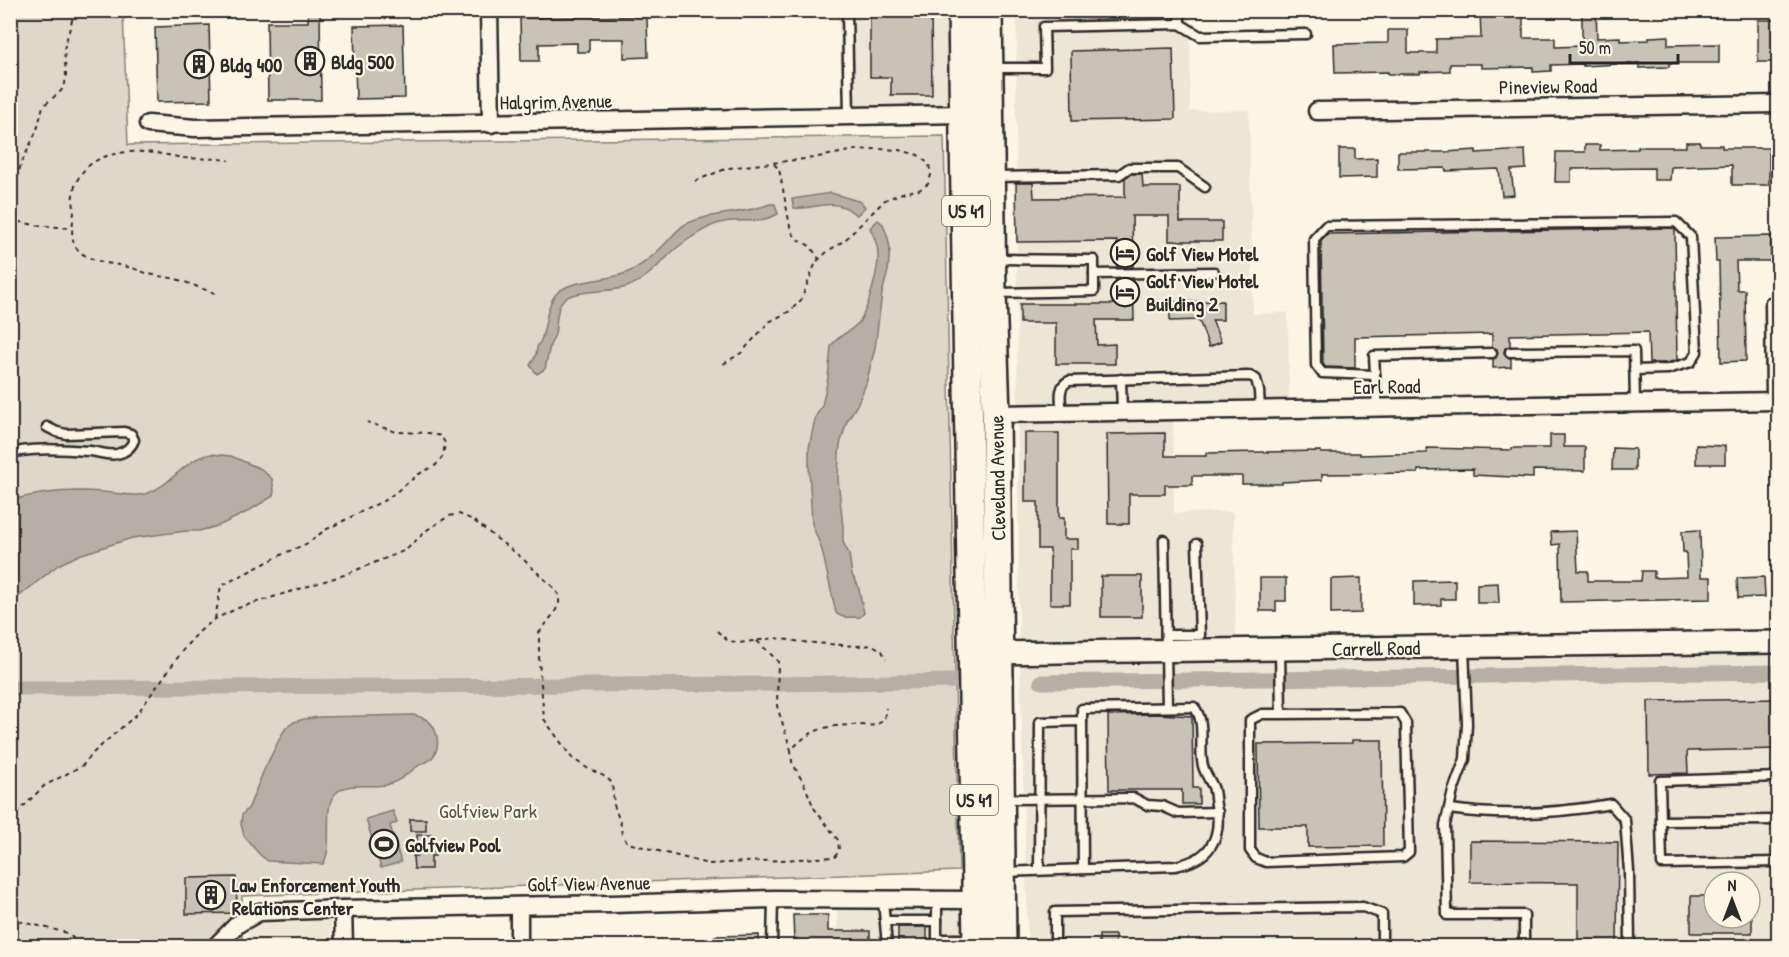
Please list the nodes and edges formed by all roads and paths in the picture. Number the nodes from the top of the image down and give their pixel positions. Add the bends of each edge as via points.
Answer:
1 (75, 10) edge
2 (489, 10) edge
3 (847, 10) edge
4 (962, 10) edge
5 (988, 10) edge
6 (1180, 10) edge
7 (1180, 24) junction
8 (1306, 34) dead end
9 (989, 68) junction
10 (1779, 104) edge
11 (1317, 111) dead end
12 (964, 114) junction
13 (849, 117) junction
14 (148, 124) dead end
15 (491, 124) junction
16 (229, 160) dead end
17 (772, 163) junction
18 (991, 177) junction
19 (694, 181) dead end
20 (1205, 187) dead end
21 (10, 206) edge
22 (10, 220) edge
23 (71, 228) junction
24 (819, 259) junction
25 (992, 259) junction
26 (1215, 272) dead end
27 (1094, 274) junction
28 (215, 293) dead end
29 (992, 293) junction
30 (1770, 302) dead end
31 (1510, 352) dead end
32 (1492, 353) dead end
33 (720, 366) dead end
34 (1634, 370) junction
35 (1375, 375) junction
36 (1121, 379) junction
37 (1775, 401) edge
38 (1635, 404) junction
39 (1377, 408) junction
40 (1260, 409) junction
41 (1062, 412) junction
42 (1122, 412) junction
43 (996, 414) junction
44 (367, 422) dead end
45 (47, 427) dead end
46 (10, 453) edge
47 (1164, 540) dead end
48 (1197, 544) dead end
49 (215, 619) junction
50 (717, 631) dead end
51 (757, 641) junction
52 (1779, 642) edge
53 (1166, 643) junction
54 (1464, 647) junction
55 (986, 653) junction
56 (1280, 655) junction
57 (886, 659) dead end
58 (1167, 707) junction
59 (886, 708) dead end
60 (1281, 714) junction
61 (1082, 721) junction
62 (791, 750) junction
63 (1779, 777) edge
64 (1000, 799) junction
65 (1039, 799) junction
66 (1082, 799) junction
67 (1450, 809) junction
68 (1218, 812) junction
69 (10, 820) edge
70 (1779, 820) edge
71 (1661, 821) junction
72 (1779, 862) edge
73 (1083, 869) junction
74 (1039, 870) junction
75 (1001, 872) junction
76 (772, 899) junction
77 (883, 900) junction
78 (937, 900) junction
79 (976, 900) junction
80 (519, 906) junction
81 (343, 909) junction
82 (10, 919) edge
83 (885, 921) junction
84 (937, 921) junction
85 (937, 943) edge
86 (977, 943) edge
87 (81, 946) edge
88 (216, 946) edge
89 (344, 946) edge
90 (519, 946) edge
91 (772, 946) edge
92 (887, 946) edge
93 (1002, 946) edge
94 (1054, 946) edge
95 (1383, 946) edge
96 (1524, 946) edge
97 (1630, 946) edge

1 - 21 path via 63,50 65,84 42,106
2 - 15 street
3 - 13 lane
4 - 12 main road, Cleveland Avenue / US 41
5 - 9 main road, Cleveland Avenue / US 41
6 - 7 lane
7 - 8 lane via 1200,36
7 - 9 lane via 1044,27 1045,68
9 - 18 main road, Cleveland Avenue / US 41
10 - 11 street, Pineview Road
12 - 13 street, Halgrim Avenue
12 - 18 main road via 983,146
12 - 55 main road, Cleveland Avenue / US 41
13 - 15 street, Halgrim Avenue
14 - 15 street, Halgrim Avenue via 195,128
16 - 23 path via 137,151 100,158 86,168 78,181
17 - 19 path via 728,168
17 - 24 path via 779,169 791,231
17 - 24 path via 878,149 918,155 929,164 928,184 885,200 845,240
18 - 20 lane via 1119,175 1129,168 1178,168
18 - 25 main road, Cleveland Avenue / US 41
22 - 23 path
23 - 28 path via 79,251 92,258
24 - 33 path via 801,300 769,322 741,353
25 - 27 lane via 1094,260
25 - 29 main road, Cleveland Avenue / US 41
26 - 27 lane
27 - 29 lane via 1094,291
29 - 43 main road, Cleveland Avenue / US 41
30 - 37 lane
31 - 34 lane via 1634,351
32 - 35 lane via 1374,356
34 - 35 lane via 1668,369 1691,362 1697,352 1691,237 1676,222 1326,226 1314,239 1316,365 1322,373
34 - 38 lane
35 - 39 lane
36 - 40 lane via 1250,376 1256,379
36 - 41 lane via 1064,383
36 - 42 lane
37 - 38 street, Earl Road
38 - 39 street, Earl Road
39 - 40 street, Earl Road
40 - 42 street, Earl Road
41 - 42 street, Earl Road
41 - 43 street, Earl Road
43 - 55 main road, Cleveland Avenue / US 41
44 - 49 path via 396,432 441,436 445,444 443,456 387,499 221,586
45 - 46 lane via 66,434 124,432 134,440 131,447 116,455 72,450
47 - 53 lane
48 - 53 lane via 1200,635
49 - 62 path via 406,550 427,530 448,516 459,514 523,559 559,596 560,603 539,633 544,719 572,758 612,783 622,836 628,843 708,864 835,857 838,840 814,808 792,762
49 - 69 path via 174,661 137,714 83,765 44,786
50 - 51 path via 727,640 739,643
51 - 57 path via 775,638 873,645
51 - 62 path via 778,661 777,706
52 - 54 street, Carrell Road
53 - 55 street, Carrell Road
53 - 56 street, Carrell Road
53 - 58 lane
54 - 56 street, Carrell Road
54 - 67 lane via 1465,759
55 - 64 main road, Cleveland Avenue / US 41
55 - 79 main road, Cleveland Avenue / US 41
56 - 60 lane
58 - 61 lane via 1082,709
58 - 68 lane via 1194,707 1200,714 1202,765 1213,787
59 - 62 path via 884,720 876,725 820,728 803,737
60 - 60 lane via 1400,713 1406,723 1408,852 1402,857 1266,862 1256,858 1250,850 1250,720 1262,714
61 - 65 lane via 1040,722
61 - 66 lane
63 - 71 lane via 1660,781
64 - 65 lane
64 - 75 main road, Cleveland Avenue / US 41
65 - 66 lane
65 - 74 lane
66 - 68 lane via 1134,798 1178,813
66 - 73 lane
67 - 96 lane via 1445,825 1447,915 1524,915
67 - 97 lane via 1520,813 1611,804 1624,820
68 - 73 lane via 1213,845 1190,863
70 - 71 lane
71 - 72 lane via 1662,864
73 - 74 lane
74 - 75 lane
75 - 93 main road, Cleveland Avenue / US 41
76 - 77 street, Golf View Avenue
76 - 80 street, Golf View Avenue
76 - 91 lane
77 - 78 street, Golf View Avenue
77 - 83 lane
78 - 79 street, Golf View Avenue
78 - 84 lane
79 - 86 main road, Cleveland Avenue / US 41
80 - 81 street, Golf View Avenue
80 - 90 street
81 - 88 street, Golf View Avenue via 259,912 238,924
81 - 89 street
82 - 87 path via 68,933
83 - 84 lane
83 - 92 lane
84 - 85 lane
85 - 86 lane
94 - 95 lane via 1054,912 1363,907 1382,914

